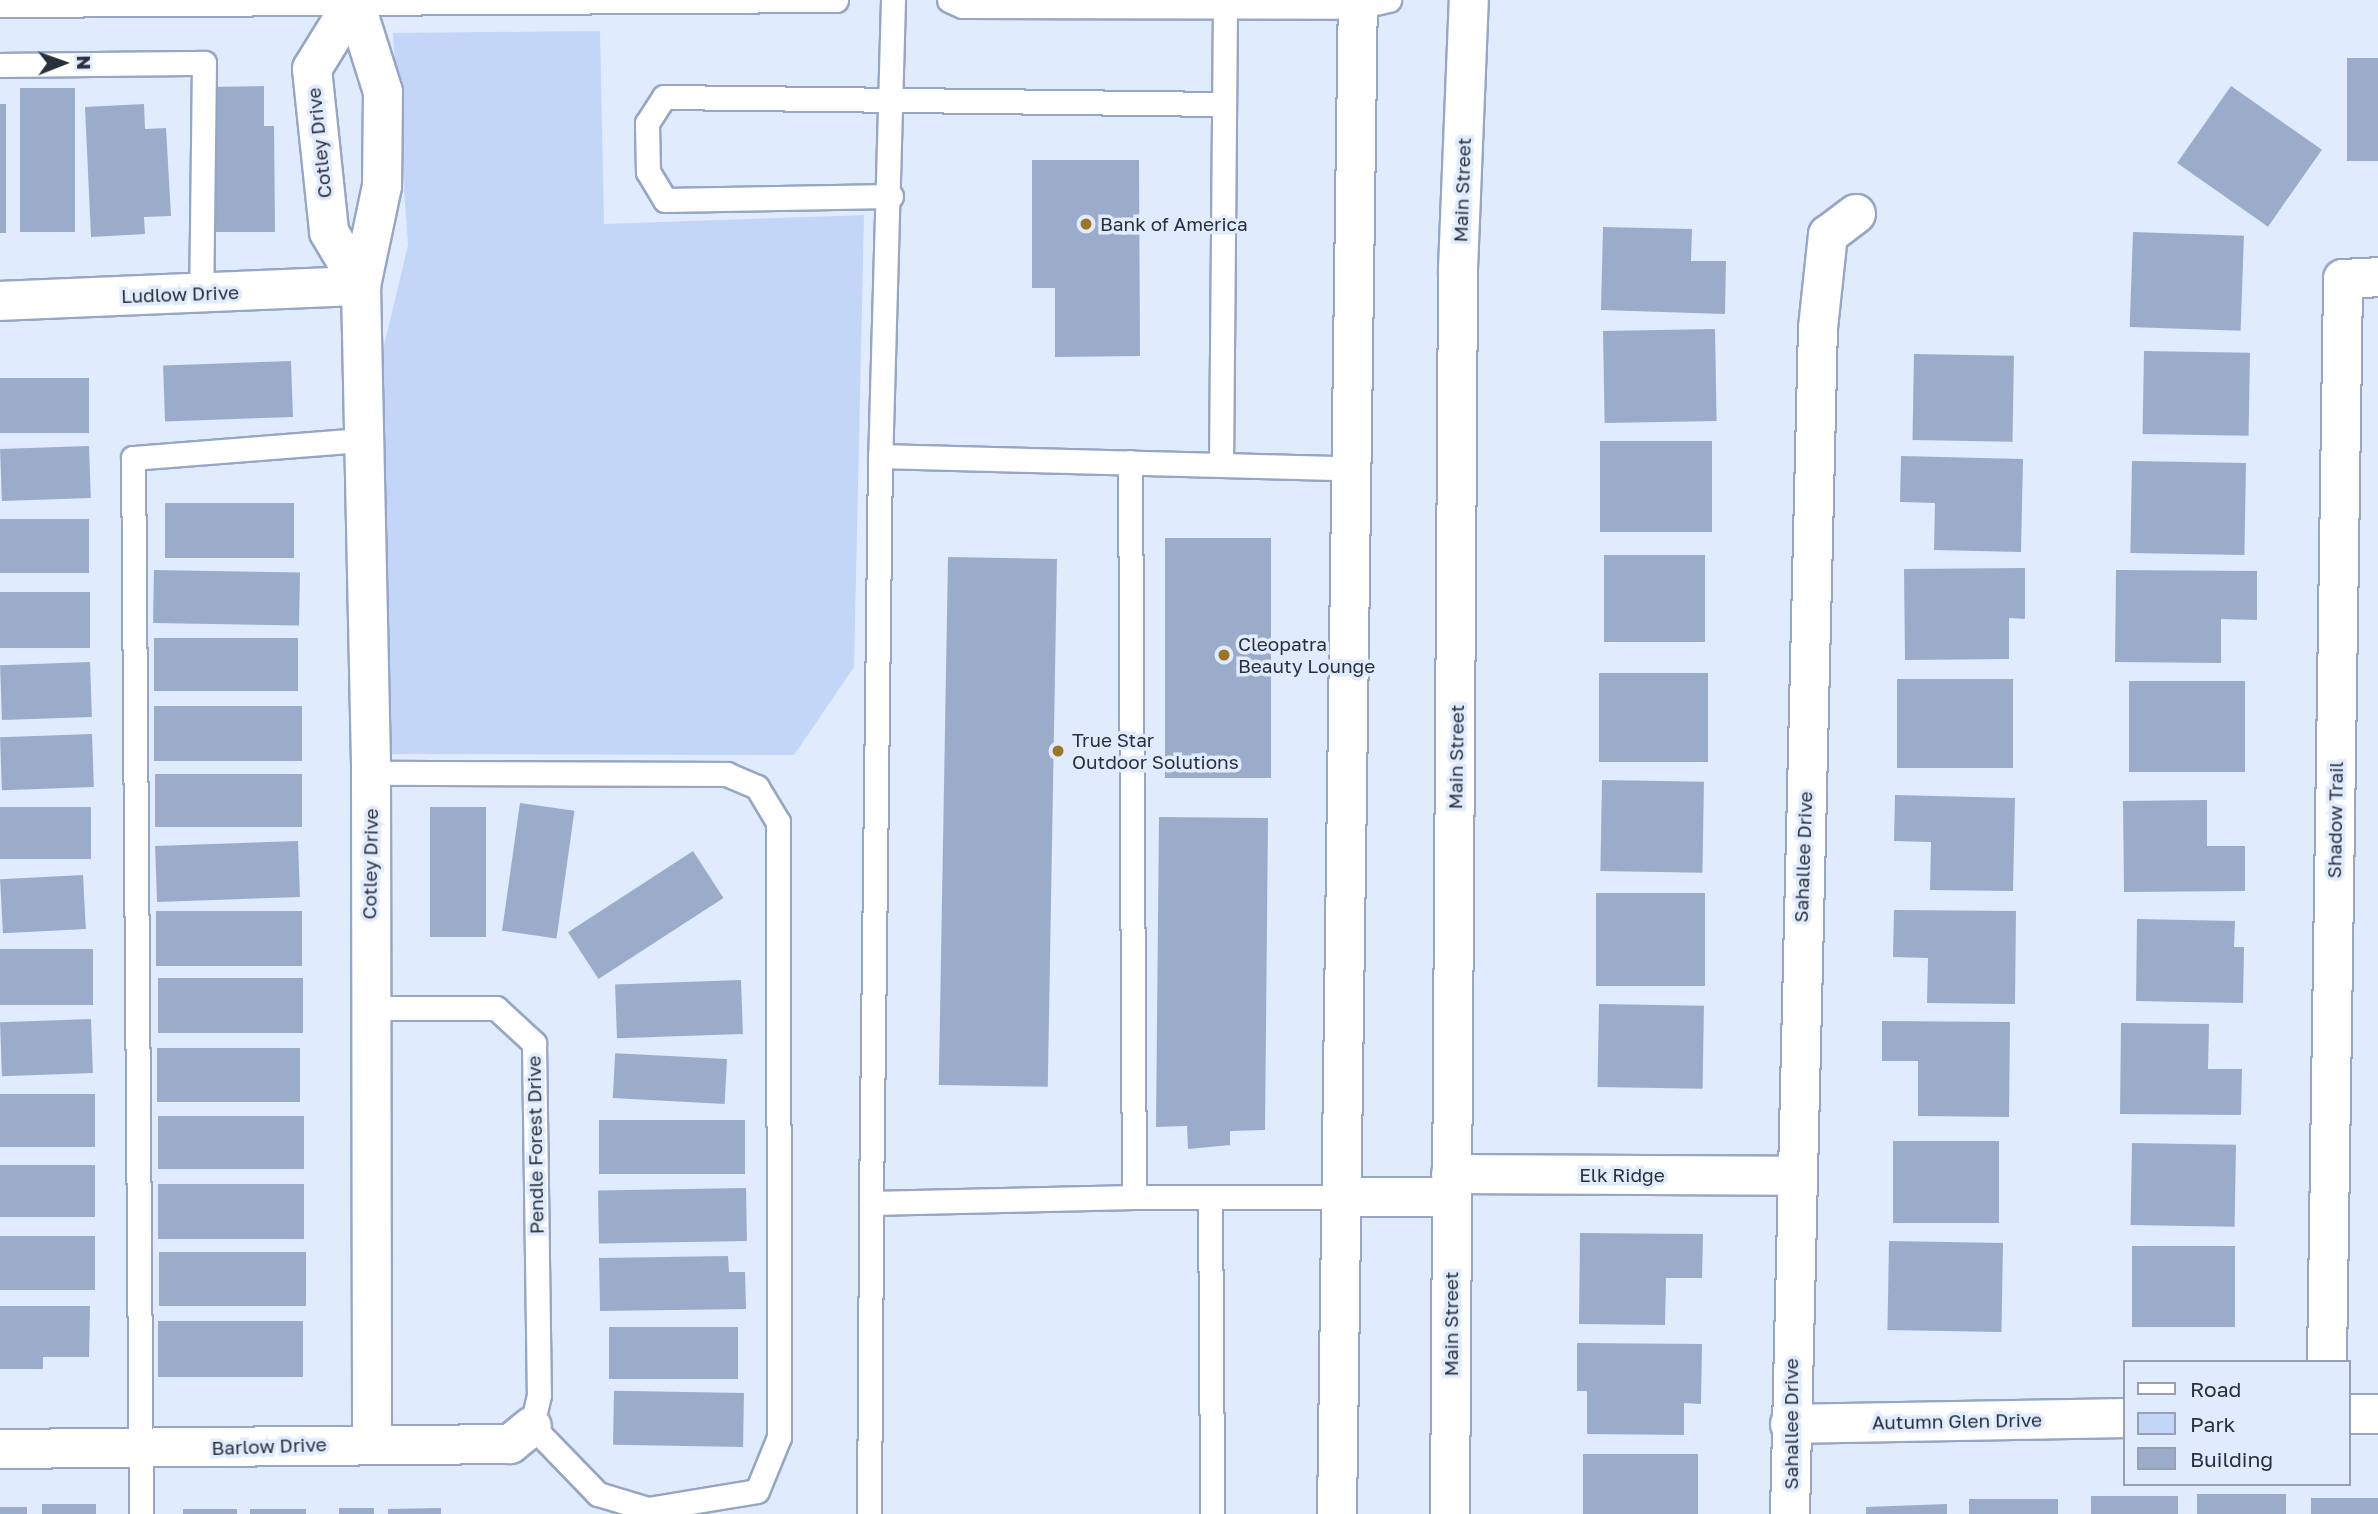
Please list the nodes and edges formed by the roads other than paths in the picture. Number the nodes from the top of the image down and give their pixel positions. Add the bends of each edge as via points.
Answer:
1 (835, 0) edge
2 (893, 0) edge
3 (949, 0) edge
4 (1469, 0) edge
5 (354, 1) edge
6 (626, 1) edge
7 (1368, 2) edge
8 (0, 5) edge
9 (1225, 7) junction
10 (0, 65) edge
11 (892, 102) junction
12 (1224, 104) junction
13 (891, 196) junction
14 (1856, 214) dead end
15 (2360, 278) edge
16 (361, 286) junction
17 (201, 293) junction
18 (0, 301) edge
19 (362, 440) junction
20 (880, 456) junction
21 (1130, 462) junction
22 (1222, 465) junction
23 (1352, 468) junction
24 (371, 773) junction
25 (368, 1008) junction
26 (1793, 1176) junction
27 (1452, 1186) junction
28 (1134, 1197) junction
29 (1210, 1197) junction
30 (1341, 1197) junction
31 (871, 1203) junction
32 (2327, 1360) edge
33 (2378, 1413) edge
34 (2350, 1414) edge
35 (2122, 1418) edge
36 (1790, 1424) junction
37 (532, 1426) junction
38 (372, 1442) junction
39 (0, 1449) edge
40 (144, 1450) junction
41 (141, 1514) edge
42 (869, 1514) edge
43 (1212, 1514) edge
44 (1337, 1514) edge
45 (1450, 1514) edge
46 (1790, 1514) edge

1 - 6 lane
2 - 11 lane
3 - 9 lane via 962,6
4 - 27 street, Main Street via 1458,269
5 - 6 lane
5 - 8 lane
5 - 16 street, Cotley Drive via 383,92 382,186
5 - 16 street, Cotley Drive via 312,69 329,232
7 - 9 lane
7 - 23 street
9 - 12 lane
10 - 17 lane via 204,63
11 - 12 lane
11 - 13 lane
11 - 13 lane via 664,96 647,123 648,172 665,200
12 - 22 lane
13 - 20 lane
14 - 26 street, Sahallee Drive via 1828,235 1818,328
15 - 32 street, Shadow Trail
16 - 17 street, Ludlow Drive
16 - 19 street, Cotley Drive
17 - 18 street, Ludlow Drive
19 - 24 street, Cotley Drive
19 - 40 lane via 133,458
20 - 21 lane
20 - 31 lane
21 - 22 lane
21 - 28 lane
22 - 23 lane
23 - 30 street
24 - 25 street, Cotley Drive
24 - 37 lane via 727,774 757,787 778,822 779,1437 757,1491 648,1510 598,1494
25 - 37 lane, Pendle Forest Drive via 496,1008 534,1043 539,1395
25 - 38 street, Cotley Drive
26 - 27 street, Elk Ridge
26 - 36 street, Sahallee Drive
27 - 30 street, Elk Ridge
27 - 45 street, Main Street
28 - 29 lane
28 - 31 lane
29 - 30 lane
29 - 43 lane
30 - 44 street
31 - 42 lane
33 - 34 street
35 - 36 street, Autumn Glen Drive
36 - 46 street, Sahallee Drive
37 - 38 street, Barlow Drive via 510,1444
38 - 40 street, Barlow Drive
39 - 40 street, Barlow Drive
40 - 41 lane

